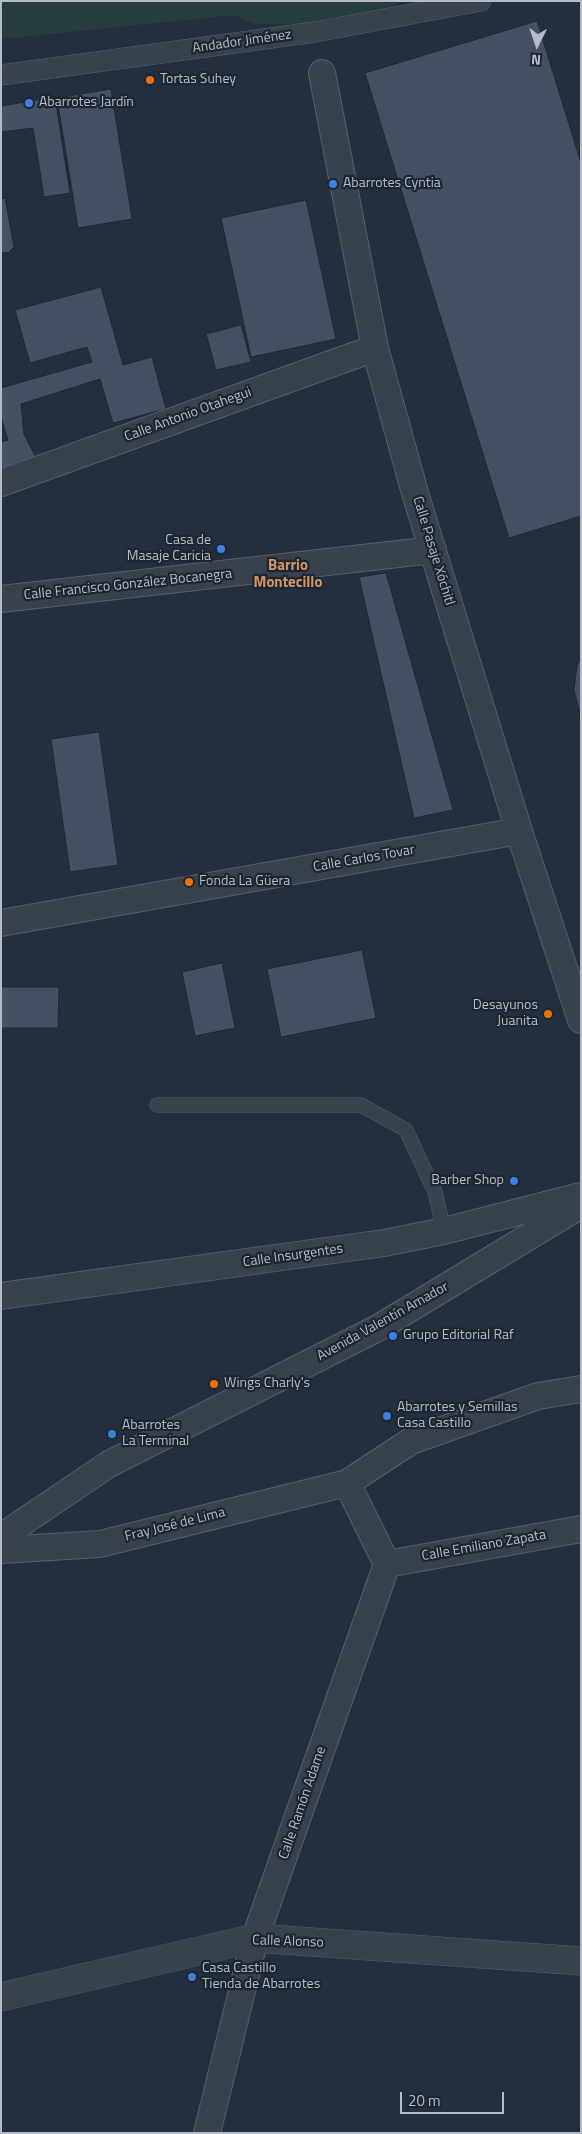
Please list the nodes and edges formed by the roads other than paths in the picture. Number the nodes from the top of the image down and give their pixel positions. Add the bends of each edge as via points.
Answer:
1 (481, 1) edge
2 (322, 73) dead end
3 (1, 75) edge
4 (375, 348) junction
5 (1, 482) edge
6 (433, 550) junction
7 (1, 599) edge
8 (519, 831) junction
9 (1, 923) edge
10 (581, 1020) edge
11 (157, 1105) dead end
12 (581, 1196) edge
13 (581, 1205) edge
14 (444, 1231) junction
15 (1, 1296) edge
16 (581, 1389) edge
17 (347, 1483) junction
18 (581, 1529) edge
19 (1, 1538) edge
20 (1, 1550) edge
21 (386, 1564) junction
22 (255, 1938) junction
23 (581, 1961) edge
24 (1, 1997) edge
25 (207, 2133) edge

1 - 3 street, Andador Jiménez via 315,32
2 - 4 street, Calle Pasaje Xóchitl
4 - 5 street, Calle Antonio Otahegui
4 - 6 street, Calle Pasaje Xóchitl
6 - 7 street, Calle Francisco González Bocanegra
6 - 8 street, Calle Pasaje Xóchitl
8 - 9 street, Calle Carlos Tovar
8 - 10 street, Calle Pasaje Xóchitl
11 - 14 lane via 362,1105 406,1130 435,1192
12 - 14 street, Calle Insurgentes
13 - 19 street, Avenida Valentín Amador via 378,1328 109,1464
14 - 15 street, Calle Insurgentes via 384,1243
16 - 17 street, Fray José de Lima via 538,1396 411,1442
17 - 20 street, Fray José de Lima via 100,1544
17 - 21 street
18 - 21 street, Calle Emiliano Zapata
21 - 22 street, Calle Ramón Adame
22 - 23 street, Calle Alonso
22 - 24 street, Calle Alonso
22 - 25 street, Calle Ramón Adame

